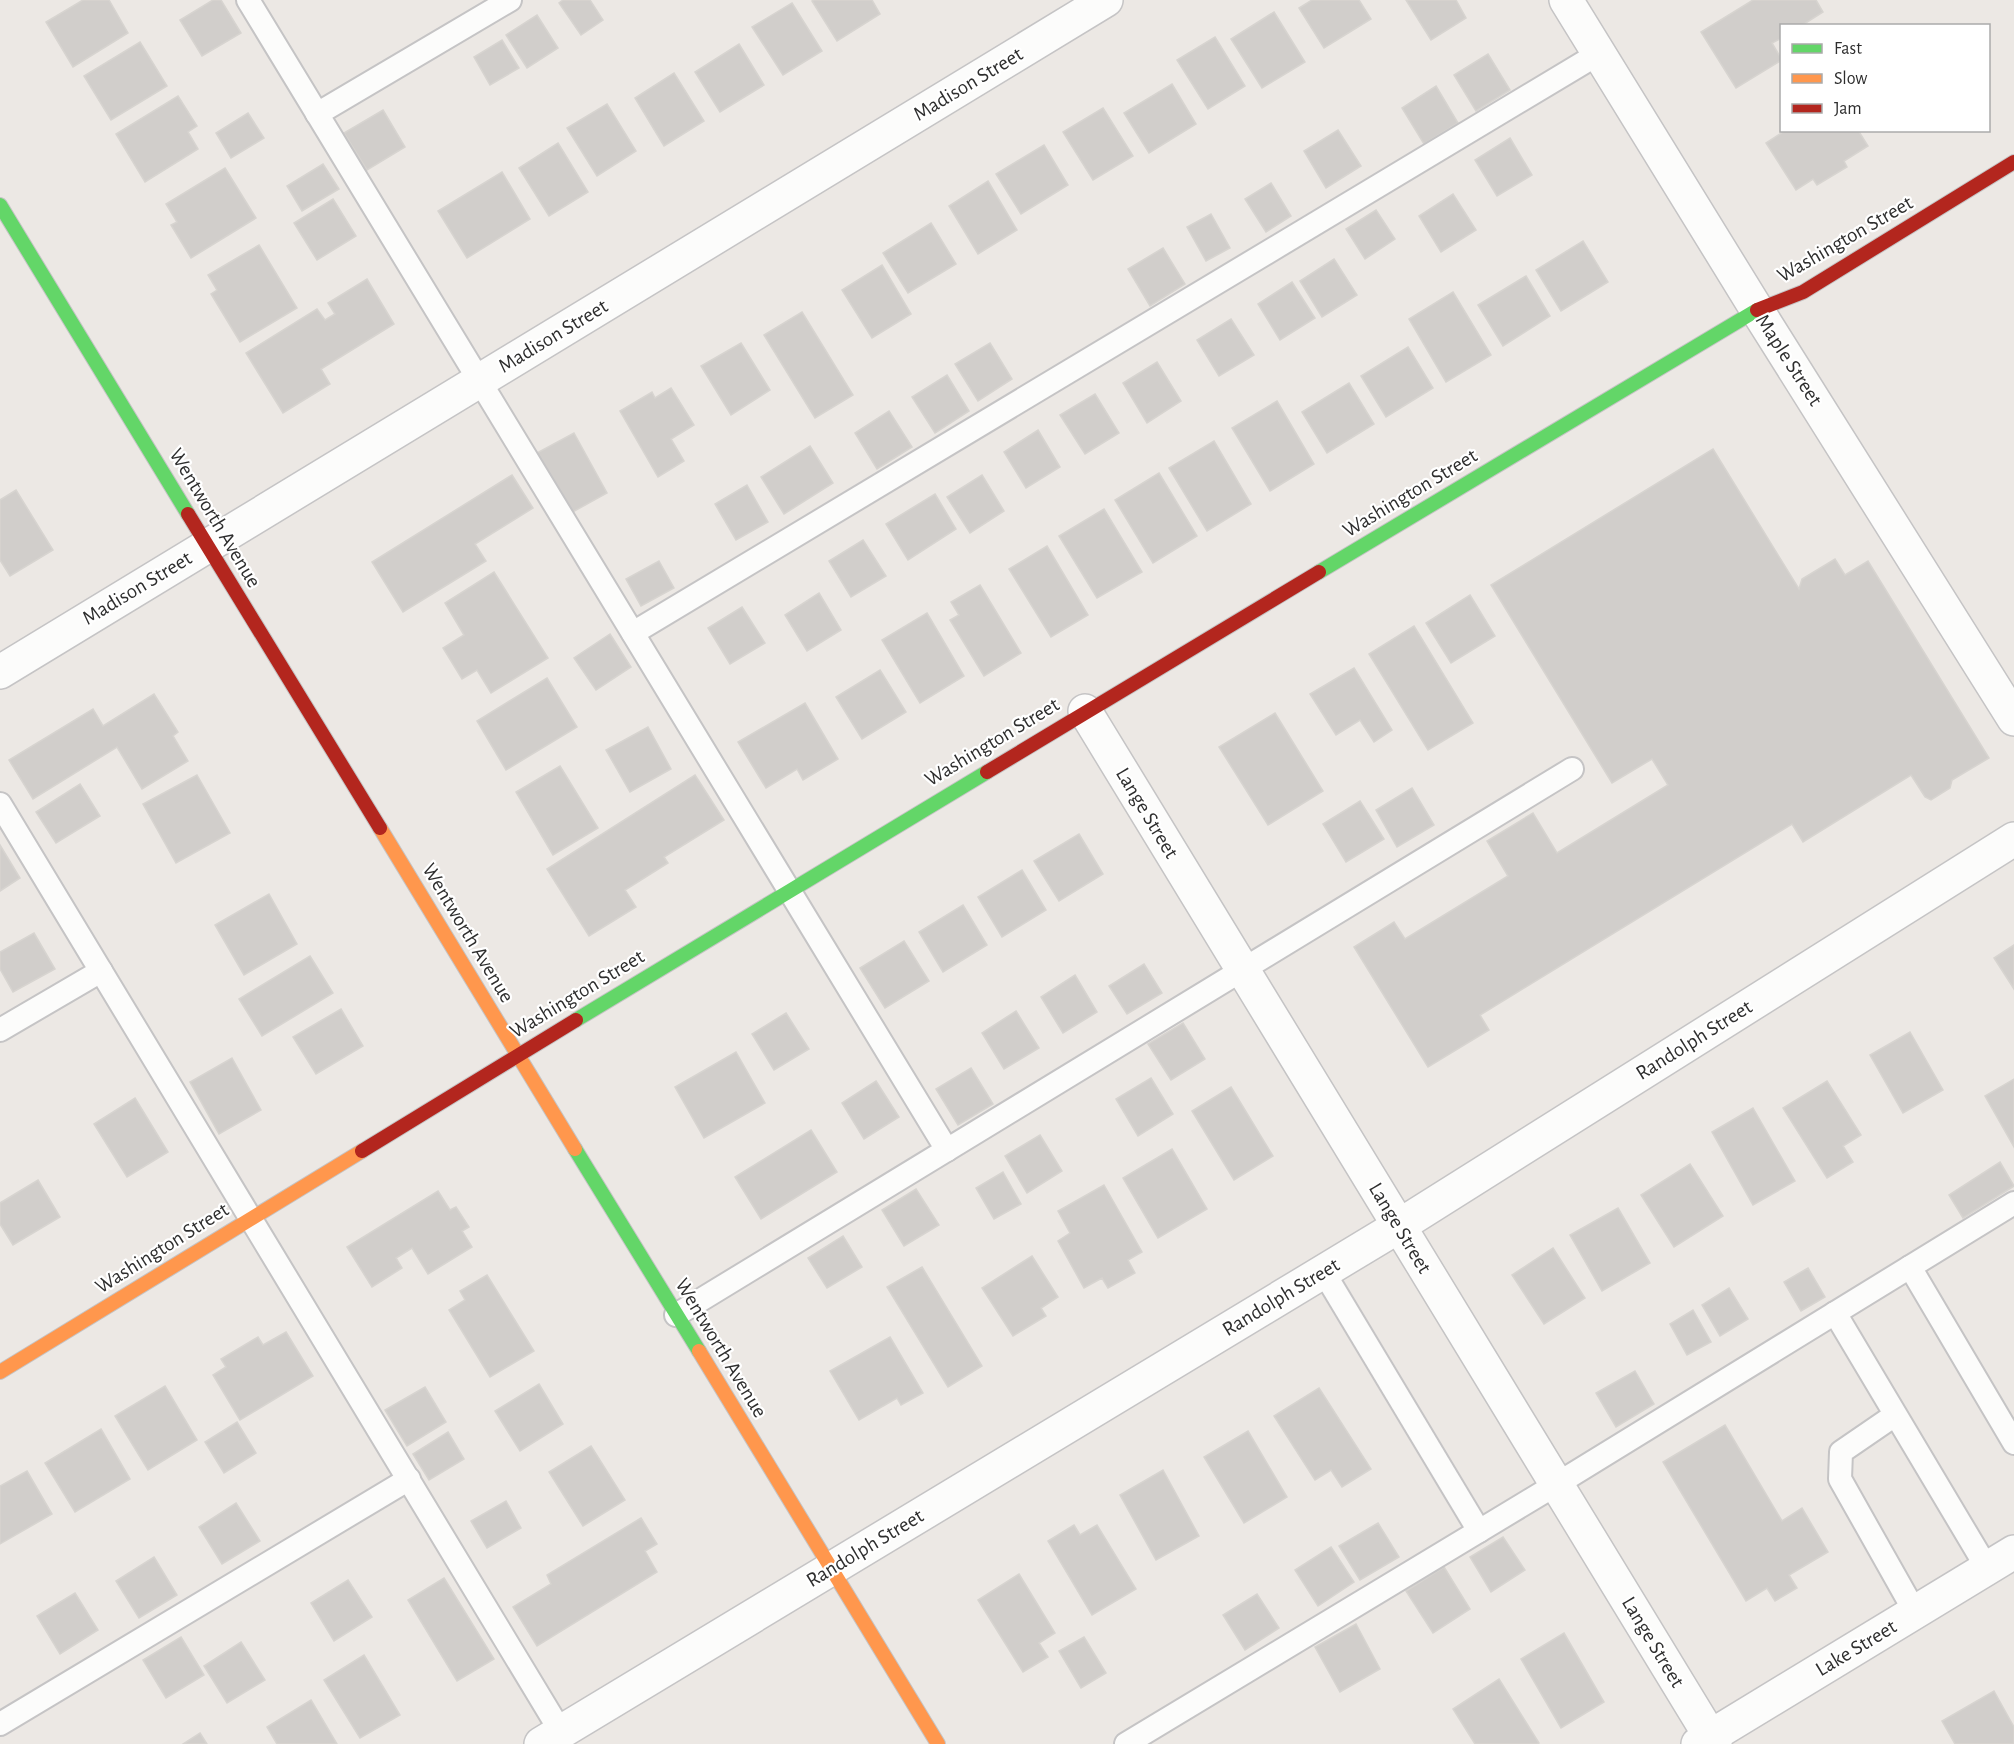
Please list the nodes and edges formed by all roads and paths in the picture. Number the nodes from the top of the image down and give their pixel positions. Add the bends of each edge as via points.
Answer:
1 (248, 0) edge
2 (510, 0) edge
3 (1106, 0) edge
4 (1566, 0) edge
5 (1598, 54) junction
6 (317, 114) junction
7 (2014, 162) edge
8 (0, 205) edge
9 (1757, 310) junction
10 (479, 380) junction
11 (208, 546) junction
12 (633, 633) junction
13 (0, 672) edge
14 (1085, 711) junction
15 (2014, 719) edge
16 (1572, 769) dead end
17 (0, 804) edge
18 (2014, 839) edge
19 (789, 890) junction
20 (1242, 969) junction
21 (101, 971) junction
22 (0, 1030) edge
23 (518, 1054) junction
24 (947, 1150) junction
25 (2014, 1203) edge
26 (250, 1218) junction
27 (1399, 1226) junction
28 (1910, 1267) junction
29 (1323, 1271) junction
30 (1835, 1313) junction
31 (676, 1316) junction
32 (0, 1372) edge
33 (1895, 1415) junction
34 (2014, 1443) edge
35 (408, 1479) junction
36 (1557, 1484) junction
37 (1479, 1531) junction
38 (2000, 1560) edge
39 (831, 1569) junction
40 (1915, 1612) junction
41 (0, 1724) edge
42 (551, 1738) edge
43 (1708, 1741) edge
44 (938, 1744) edge
45 (1126, 1744) edge

1 - 6 lane
2 - 6 lane
3 - 10 street, Madison Street
4 - 5 street, Maple Street
5 - 9 street, Maple Street
5 - 12 lane
6 - 10 lane
7 - 9 street, Washington Street via 1803,292
8 - 11 street, Wentworth Avenue
9 - 14 street, Washington Street
9 - 15 street, Maple Street
10 - 11 street, Madison Street
10 - 12 lane
11 - 13 street, Madison Street
11 - 23 street, Wentworth Avenue
12 - 19 lane
14 - 19 street, Washington Street
14 - 20 street, Lange Street
16 - 20 lane
17 - 21 lane
18 - 27 street, Randolph Street
19 - 23 street, Washington Street
19 - 24 lane
20 - 24 lane
20 - 27 street, Lange Street
21 - 22 lane
21 - 26 lane
23 - 26 street, Washington Street
23 - 31 street, Wentworth Avenue
24 - 31 lane
25 - 28 lane
26 - 32 street, Washington Street
26 - 35 lane
27 - 29 street, Randolph Street
27 - 36 street, Lange Street
28 - 30 lane
28 - 34 lane
29 - 37 lane
29 - 39 street, Randolph Street
30 - 33 lane
30 - 36 lane
31 - 39 street, Wentworth Avenue
33 - 38 lane
33 - 40 lane via 1841,1452 1840,1479
35 - 41 lane
35 - 42 lane
36 - 37 lane
36 - 43 street, Lange Street
37 - 45 lane
38 - 40 street, Lake Street
39 - 42 street, Randolph Street
39 - 44 street, Wentworth Avenue
40 - 43 street, Lake Street

